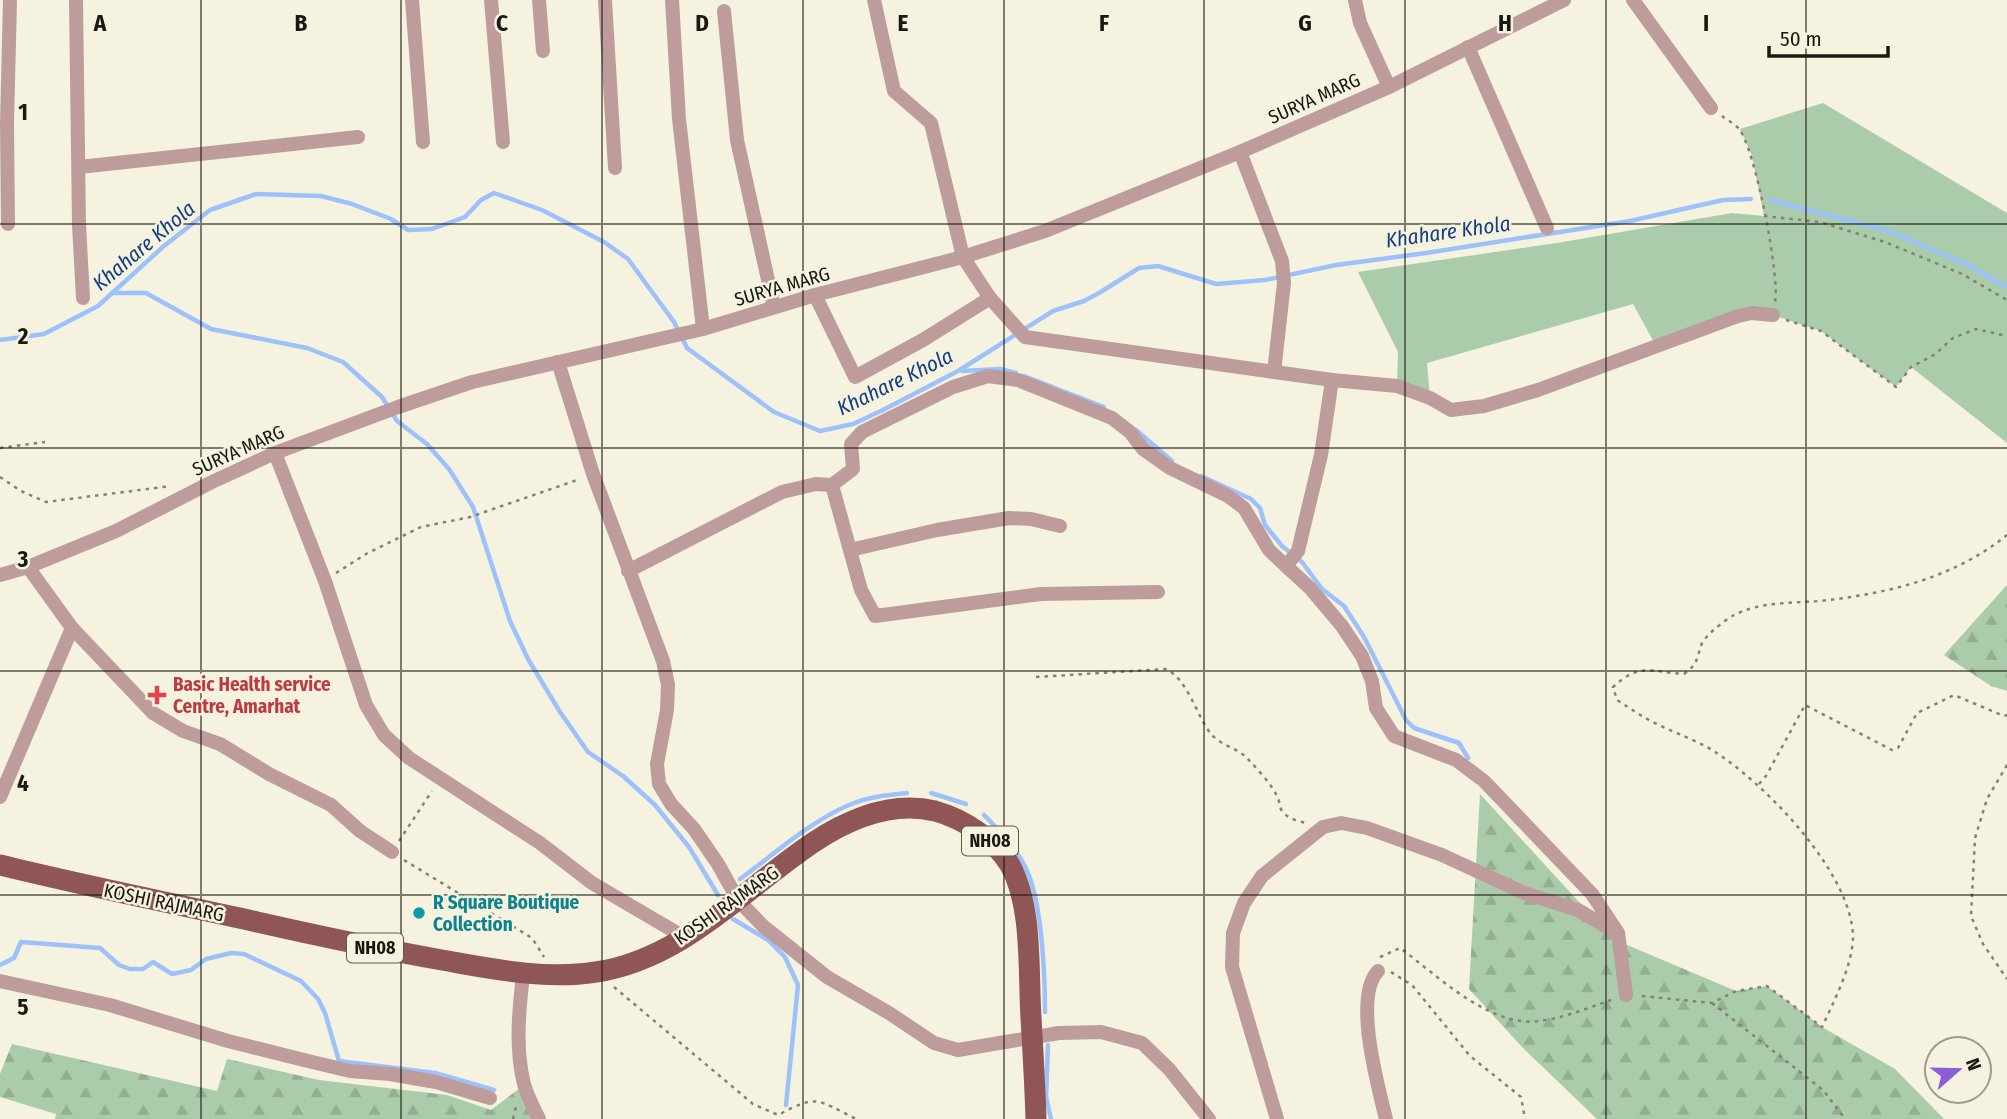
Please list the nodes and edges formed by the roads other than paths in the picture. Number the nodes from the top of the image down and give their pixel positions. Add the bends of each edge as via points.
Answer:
1 (10, 0) edge
2 (76, 0) edge
3 (412, 0) edge
4 (491, 0) edge
5 (539, 0) edge
6 (606, 0) edge
7 (672, 0) edge
8 (874, 0) edge
9 (1354, 0) edge
10 (1564, 0) edge
11 (1633, 0) edge
12 (724, 11) dead end
13 (1468, 47) junction
14 (543, 51) dead end
15 (1389, 87) junction
16 (1711, 107) road end
17 (358, 137) dead end
18 (423, 142) dead end
19 (503, 142) dead end
20 (1240, 152) junction
21 (79, 167) junction
22 (615, 168) dead end
23 (8, 224) dead end
24 (1546, 228) dead end
25 (963, 257) junction
26 (815, 295) junction
27 (83, 298) dead end
28 (990, 298) junction
29 (774, 307) junction
30 (1773, 315) road end
31 (697, 330) junction
32 (558, 362) junction
33 (1274, 372) junction
34 (1332, 380) junction
35 (275, 453) junction
36 (832, 485) junction
37 (1060, 526) dead end
38 (850, 551) junction
39 (1292, 559) junction
40 (28, 567) junction
41 (628, 570) junction
42 (0, 575) edge
43 (1158, 592) dead end
44 (72, 628) junction
45 (0, 797) edge
46 (392, 852) road end
47 (0, 865) edge
48 (738, 900) junction
49 (1618, 933) junction
50 (684, 937) junction
51 (1378, 971) road end
52 (523, 975) junction
53 (0, 981) edge
54 (1626, 995) road end
55 (1032, 1036) junction
56 (490, 1098) dead end
57 (540, 1119) edge
58 (1036, 1119) edge
59 (1209, 1119) edge
60 (1277, 1119) edge
61 (1386, 1119) edge

1 - 23 street
2 - 21 street
3 - 18 street
4 - 19 street
5 - 14 street
6 - 22 street
7 - 31 street
8 - 25 street via 894,91 931,123
9 - 15 street
10 - 13 street, SURYA MARG
11 - 16 street
12 - 29 street via 737,140
13 - 15 street, SURYA MARG
13 - 24 street
15 - 20 street, SURYA MARG
17 - 21 street
20 - 25 street, SURYA MARG via 1045,231
20 - 33 street via 1282,261 1284,283
21 - 27 street
25 - 26 street, SURYA MARG
25 - 28 street
26 - 28 street via 855,377
26 - 29 street, SURYA MARG
28 - 33 street via 1025,337
29 - 31 street, SURYA MARG
30 - 34 street via 1738,316 1484,407 1451,410 1397,386
31 - 32 street, SURYA MARG
32 - 35 street, SURYA MARG via 472,382
32 - 41 street
33 - 34 street
34 - 39 street via 1321,455
35 - 40 street, SURYA MARG via 116,531
35 - 50 street via 325,581 366,705 384,735 409,758 592,883
36 - 38 street
36 - 39 street via 853,470 851,444 862,432 953,387 988,376 1018,380 1112,418 1170,468 1244,508 1269,550
36 - 41 street via 782,492
37 - 38 street via 1009,518
38 - 43 street via 861,590 875,616 1041,594
39 - 49 street via 1362,656 1376,708 1394,736 1456,760 1483,780 1592,894
40 - 42 street, SURYA MARG
40 - 44 street
41 - 48 street via 668,685 657,764 659,784 712,855
44 - 45 street
44 - 46 street via 153,713 183,731 220,744 331,806
47 - 52 main road, KOSHI RAJMARG / NH08 via 329,939
48 - 50 main road, KOSHI RAJMARG / NH08
48 - 55 street via 827,977 934,1043 958,1049
48 - 55 main road, KOSHI RAJMARG / NH08 via 814,842 856,819 881,811 922,808 947,814 989,840 1009,864 1020,891
49 - 54 street
49 - 60 street via 1578,910 1524,893 1442,855 1367,828 1341,823 1324,827 1262,876 1244,903 1233,933 1232,967
50 - 52 main road, KOSHI RAJMARG / NH08 via 652,954 597,972
51 - 61 street via 1371,978 1368,1019
52 - 57 street via 519,1050 524,1085
53 - 56 street via 110,1005 308,1061 436,1082
55 - 58 main road, KOSHI RAJMARG / NH08
55 - 59 street via 1101,1032 1142,1043

